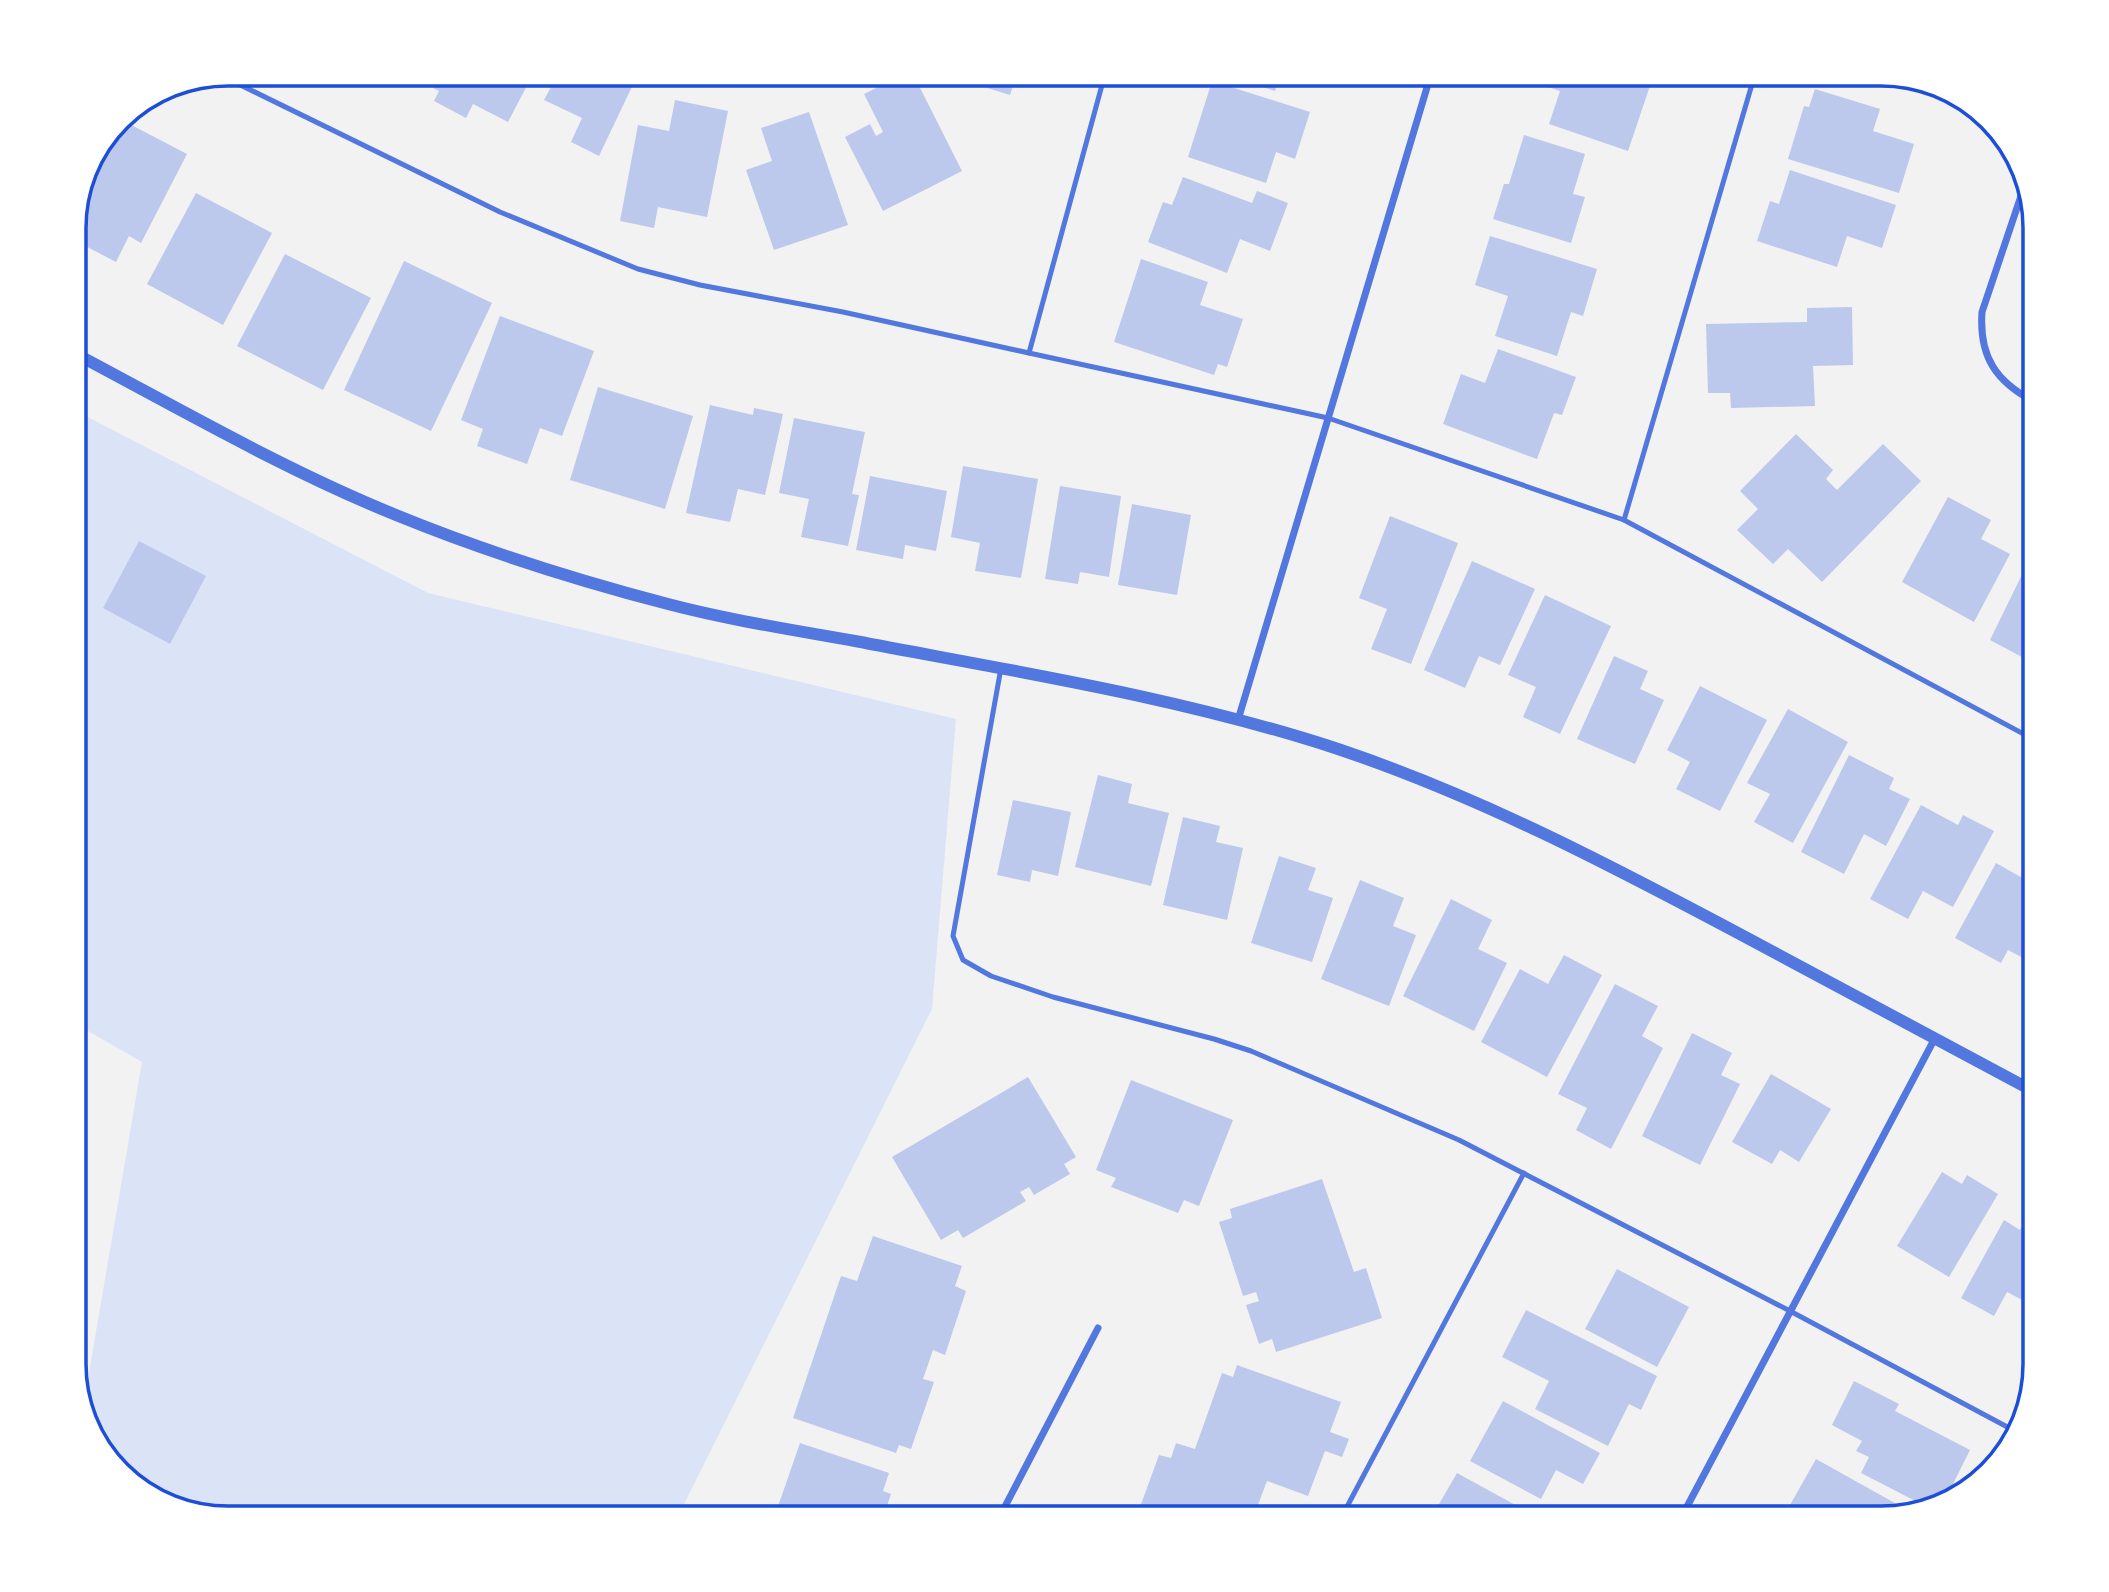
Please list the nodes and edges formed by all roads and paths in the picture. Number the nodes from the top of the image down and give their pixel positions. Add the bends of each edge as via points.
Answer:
1 (242, 86) edge
2 (1102, 86) edge
3 (1427, 86) edge
4 (1751, 86) edge
5 (2020, 199) edge
6 (1029, 353) junction
7 (86, 359) edge
8 (2023, 395) edge
9 (1328, 418) junction
10 (1624, 520) junction
11 (1001, 668) junction
12 (1238, 721) junction
13 (2023, 734) edge
14 (1935, 1038) junction
15 (2023, 1086) edge
16 (1524, 1173) junction
17 (1790, 1311) junction
18 (1098, 1328) dead end
19 (2009, 1428) edge
20 (1005, 1506) edge
21 (1347, 1506) edge
22 (1687, 1506) edge

1 - 6 lane via 500,212 638,269
2 - 6 lane
3 - 9 street
4 - 10 lane
5 - 8 street via 1982,312 1980,331 1998,376
6 - 9 lane
7 - 11 street via 329,485 522,562 673,605
9 - 10 lane
9 - 12 street
10 - 13 lane
11 - 12 street
11 - 16 lane via 953,936 963,960 991,976 1053,997 1251,1051 1459,1140
12 - 14 street via 1404,773 1542,831
14 - 15 street
14 - 17 street
16 - 17 lane
16 - 21 lane
17 - 19 lane
17 - 22 street
18 - 20 street

